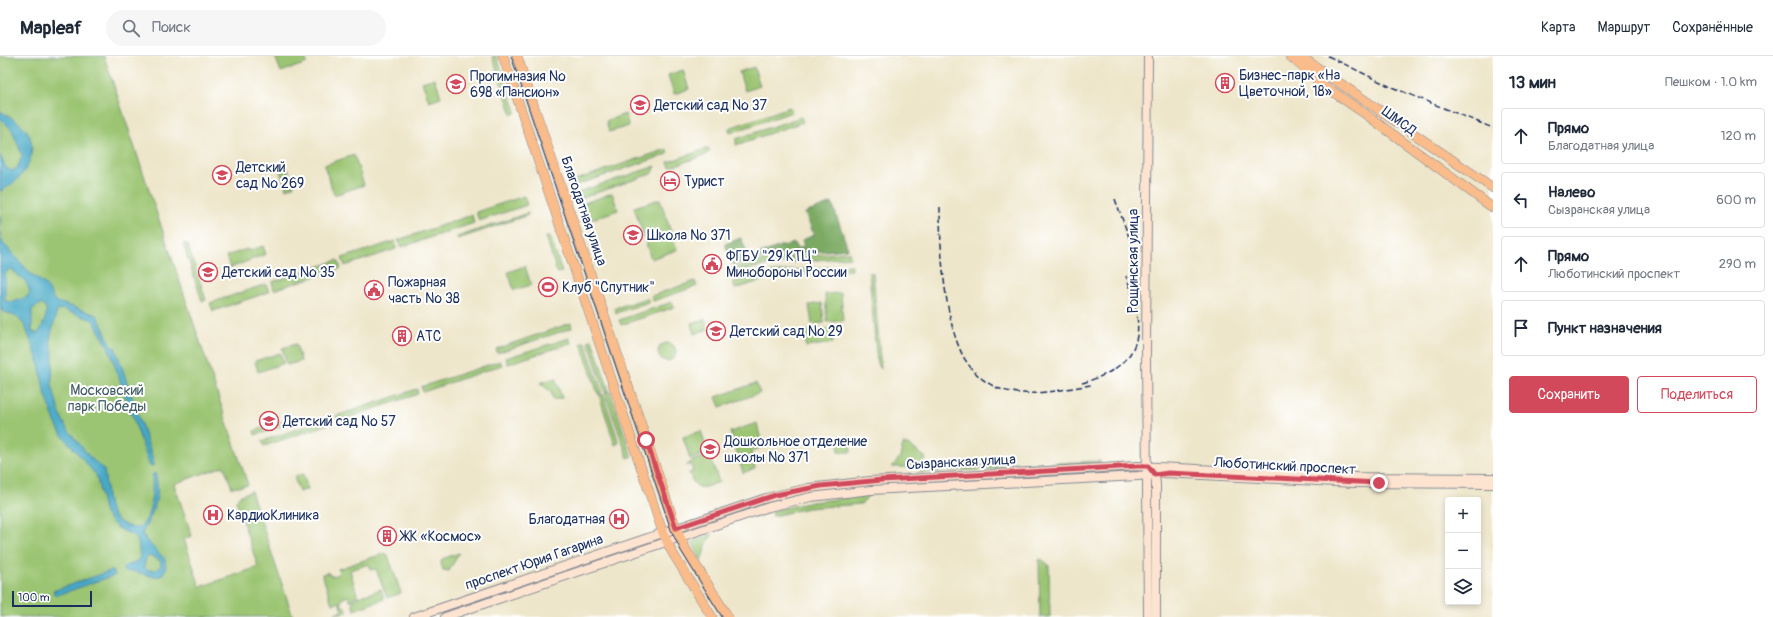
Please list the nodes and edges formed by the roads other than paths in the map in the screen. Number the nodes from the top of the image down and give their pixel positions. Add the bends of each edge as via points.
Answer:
1 (503, 56) edge
2 (517, 56) edge
3 (1148, 56) edge
4 (1290, 56) edge
5 (1300, 56) edge
6 (528, 88) junction
7 (515, 92) junction
8 (1493, 188) edge
9 (1493, 208) edge
10 (1148, 466) junction
11 (1152, 475) junction
12 (1493, 478) edge
13 (1493, 484) edge
14 (831, 485) junction
15 (833, 495) junction
16 (676, 528) junction
17 (663, 532) junction
18 (680, 538) junction
19 (667, 542) junction
20 (414, 617) edge
21 (445, 617) edge
22 (712, 617) edge
23 (728, 617) edge
24 (1148, 617) edge
25 (1156, 617) edge

1 - 7 main road, Благодатная улица
2 - 6 main road, Благодатная улица
3 - 10 street, Рощинская улица
4 - 9 main road, ШМСД via 1323,85 1364,112
5 - 8 main road, ШМСД
6 - 7 main road
6 - 16 main road, Благодатная улица
7 - 17 main road, Благодатная улица
10 - 11 street, Рощинская улица
10 - 12 street, Люботинский проспект via 1356,477
10 - 14 street, Сызранская улица via 924,477
11 - 13 street, Люботинский проспект via 1168,473 1355,483
11 - 15 street, Сызранская улица via 893,489
11 - 24 street, Рощинская улица
11 - 25 street, Рощинская улица
14 - 15 street
14 - 16 street, Сызранская улица via 775,495
15 - 18 street, Сызранская улица via 777,505
16 - 17 street, Сызранская улица
16 - 18 main road, Благодатная улица
17 - 19 main road, Благодатная улица
17 - 20 street, проспект Юрия Гагарина
18 - 19 street, проспект Юрия Гагарина
18 - 23 main road, Благодатная улица
19 - 21 street, проспект Юрия Гагарина
19 - 22 main road, Благодатная улица

